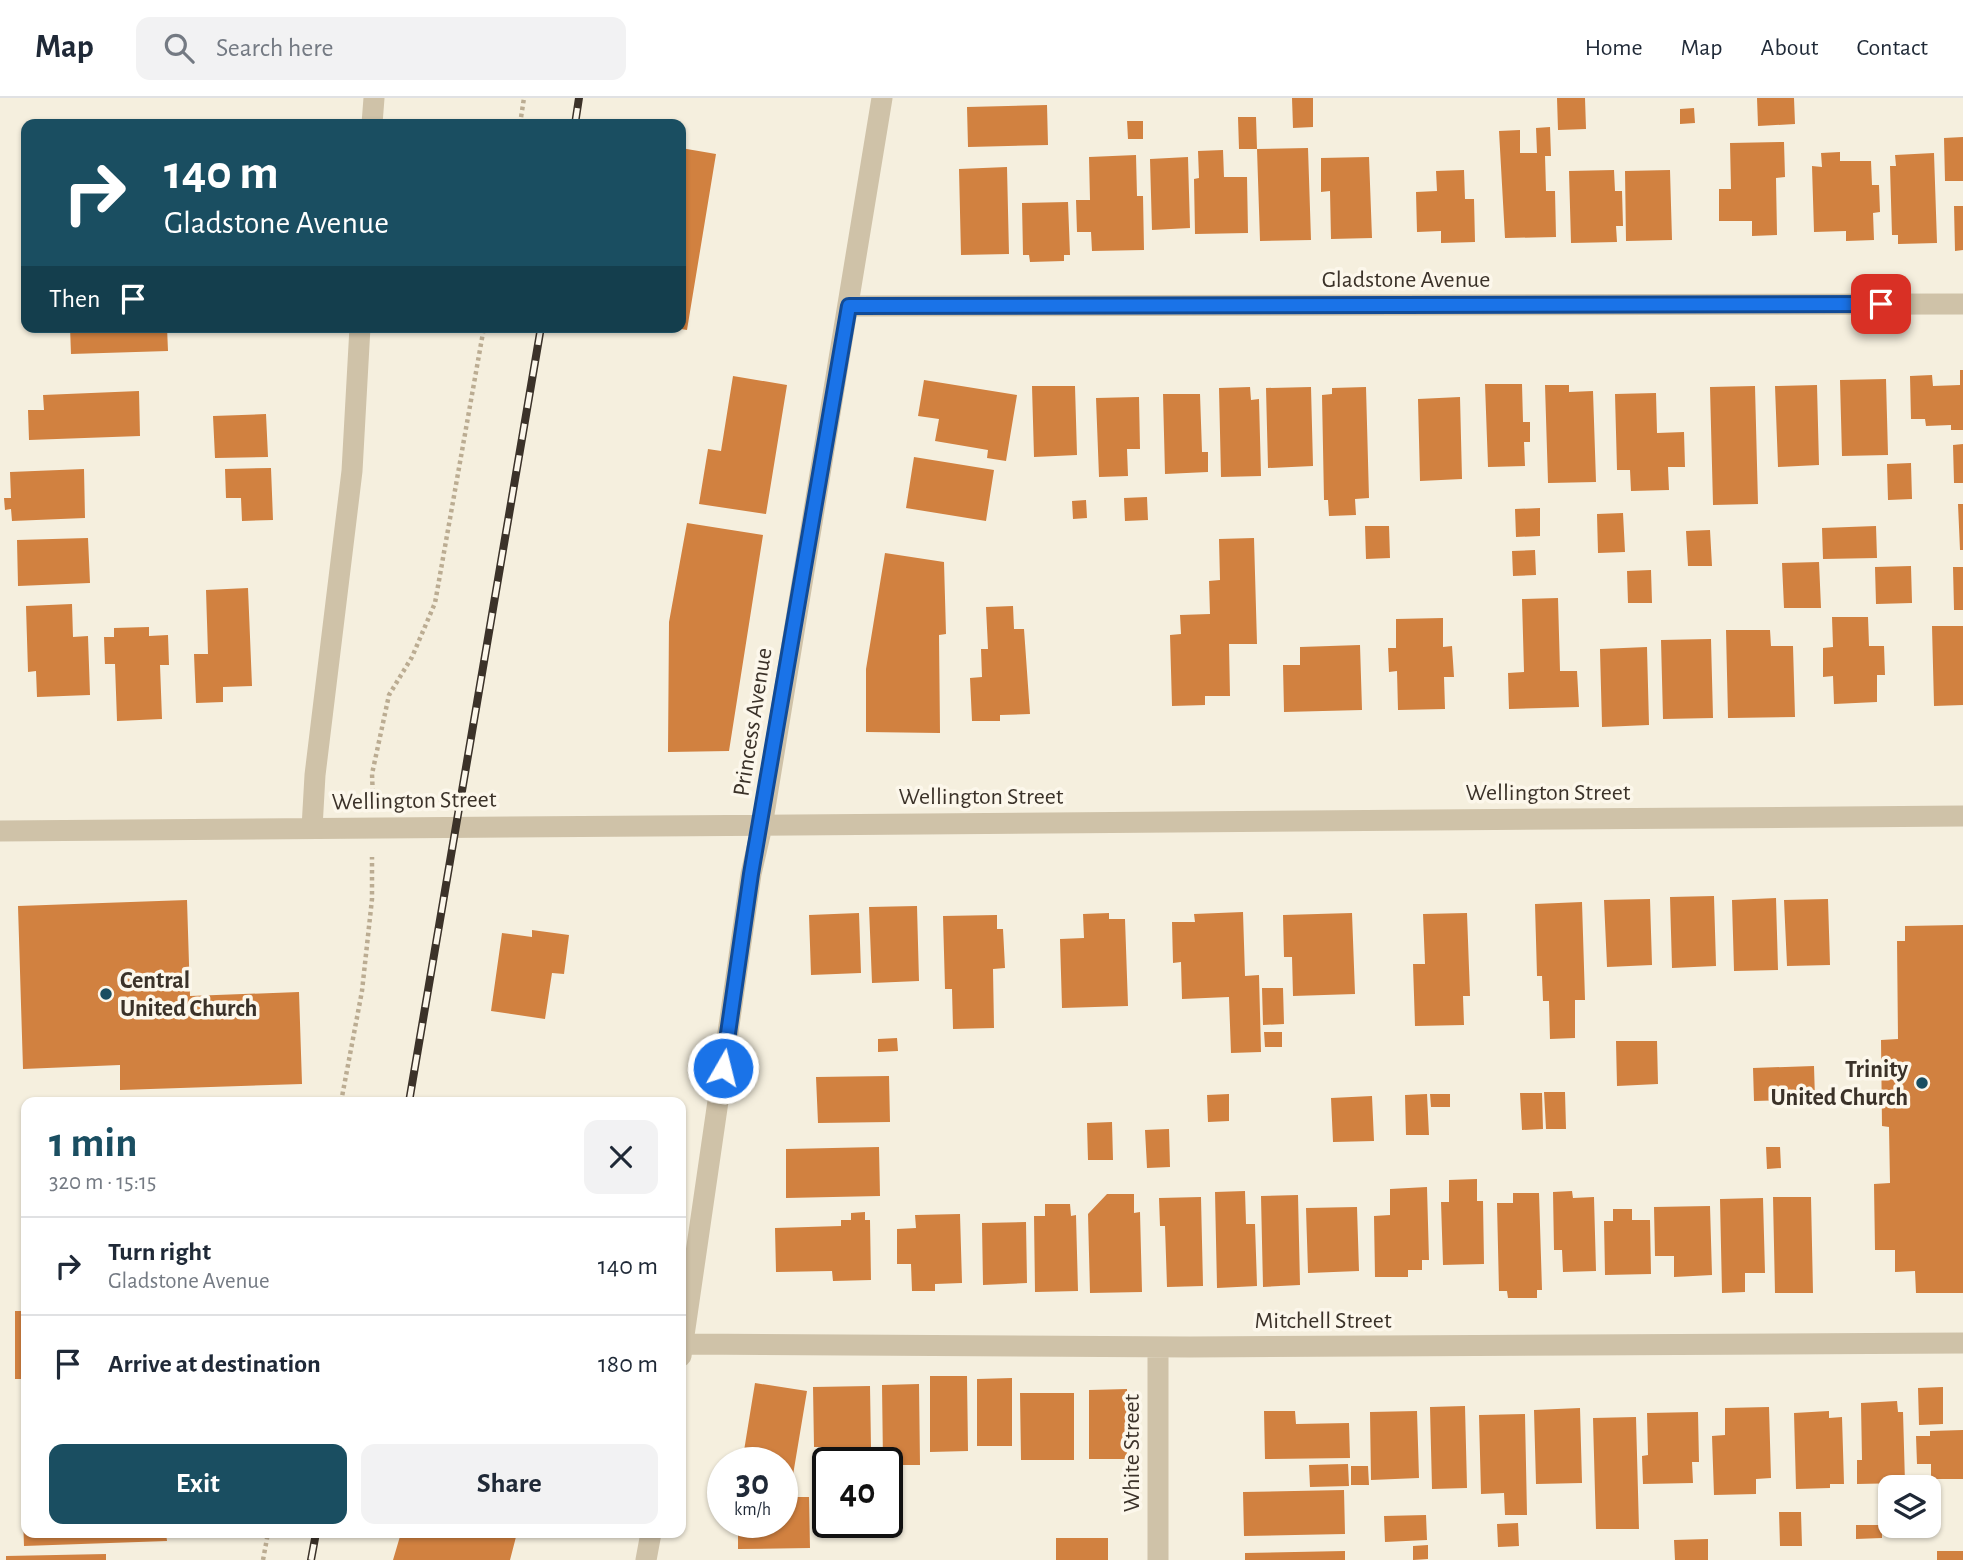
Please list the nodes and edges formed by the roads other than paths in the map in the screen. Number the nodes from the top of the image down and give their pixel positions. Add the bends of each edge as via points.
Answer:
1 (373, 98) edge
2 (882, 98) edge
3 (372, 119) edge
4 (1963, 304) edge
5 (849, 306) junction
6 (360, 333) edge
7 (1963, 816) edge
8 (762, 825) junction
9 (312, 828) junction
10 (0, 831) edge
11 (686, 1322) edge
12 (1963, 1342) edge
13 (1158, 1347) junction
14 (686, 1350) edge
15 (650, 1538) edge
16 (646, 1560) edge
17 (1157, 1560) edge

1 - 3 street
2 - 5 street, Princess Avenue
4 - 5 street, Gladstone Avenue
5 - 8 street, Princess Avenue
6 - 9 street via 352,471
7 - 8 street, Wellington Street
8 - 9 street, Wellington Street
8 - 11 street, Princess Avenue
9 - 10 street, Wellington Street
12 - 13 street, Mitchell Street
13 - 14 street, Mitchell Street
13 - 17 street, White Street
15 - 16 street

